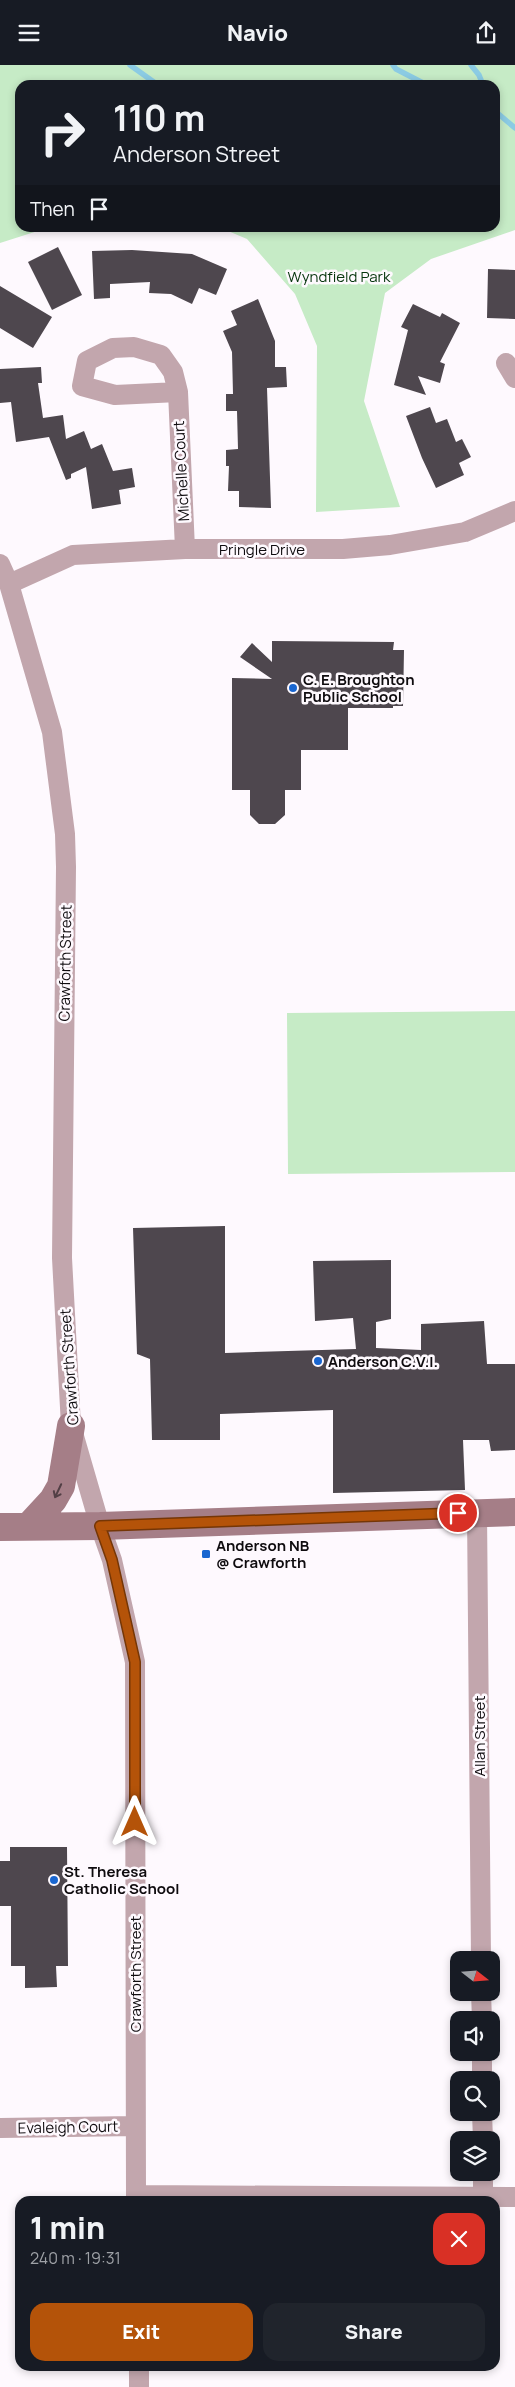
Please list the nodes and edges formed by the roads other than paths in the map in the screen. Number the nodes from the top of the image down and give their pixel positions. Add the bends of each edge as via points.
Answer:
1 (178, 392) dead end
2 (515, 511) edge
3 (185, 549) junction
4 (0, 564) edge
5 (9, 584) junction
6 (71, 1426) junction
7 (477, 1512) junction
8 (515, 1512) edge
9 (29, 1526) junction
10 (100, 1526) junction
11 (0, 1527) edge
12 (481, 1951) edge
13 (135, 2126) junction
14 (0, 2128) edge
15 (483, 2181) edge
16 (136, 2196) edge
17 (483, 2196) edge
18 (500, 2197) edge
19 (515, 2197) edge
20 (139, 2371) edge
21 (139, 2387) edge

1 - 3 street, Michelle Court
2 - 3 street, Pringle Drive via 465,532 390,545 342,549
3 - 5 street, Pringle Drive via 73,555
4 - 5 street, Crawforth Street
5 - 6 street, Crawforth Street via 52,733 65,834 62,1258
6 -> 9 main road via 61,1485
6 - 10 street, Crawforth Street
7 - 8 main road
7 - 10 main road
7 - 12 street, Allan Street
9 - 10 main road
9 - 11 main road
10 - 13 street, Crawforth Street via 112,1560 135,1662
13 - 14 street, Evaleigh Court
13 - 16 street, Crawforth Street
15 - 17 street
18 - 19 street
20 - 21 street

